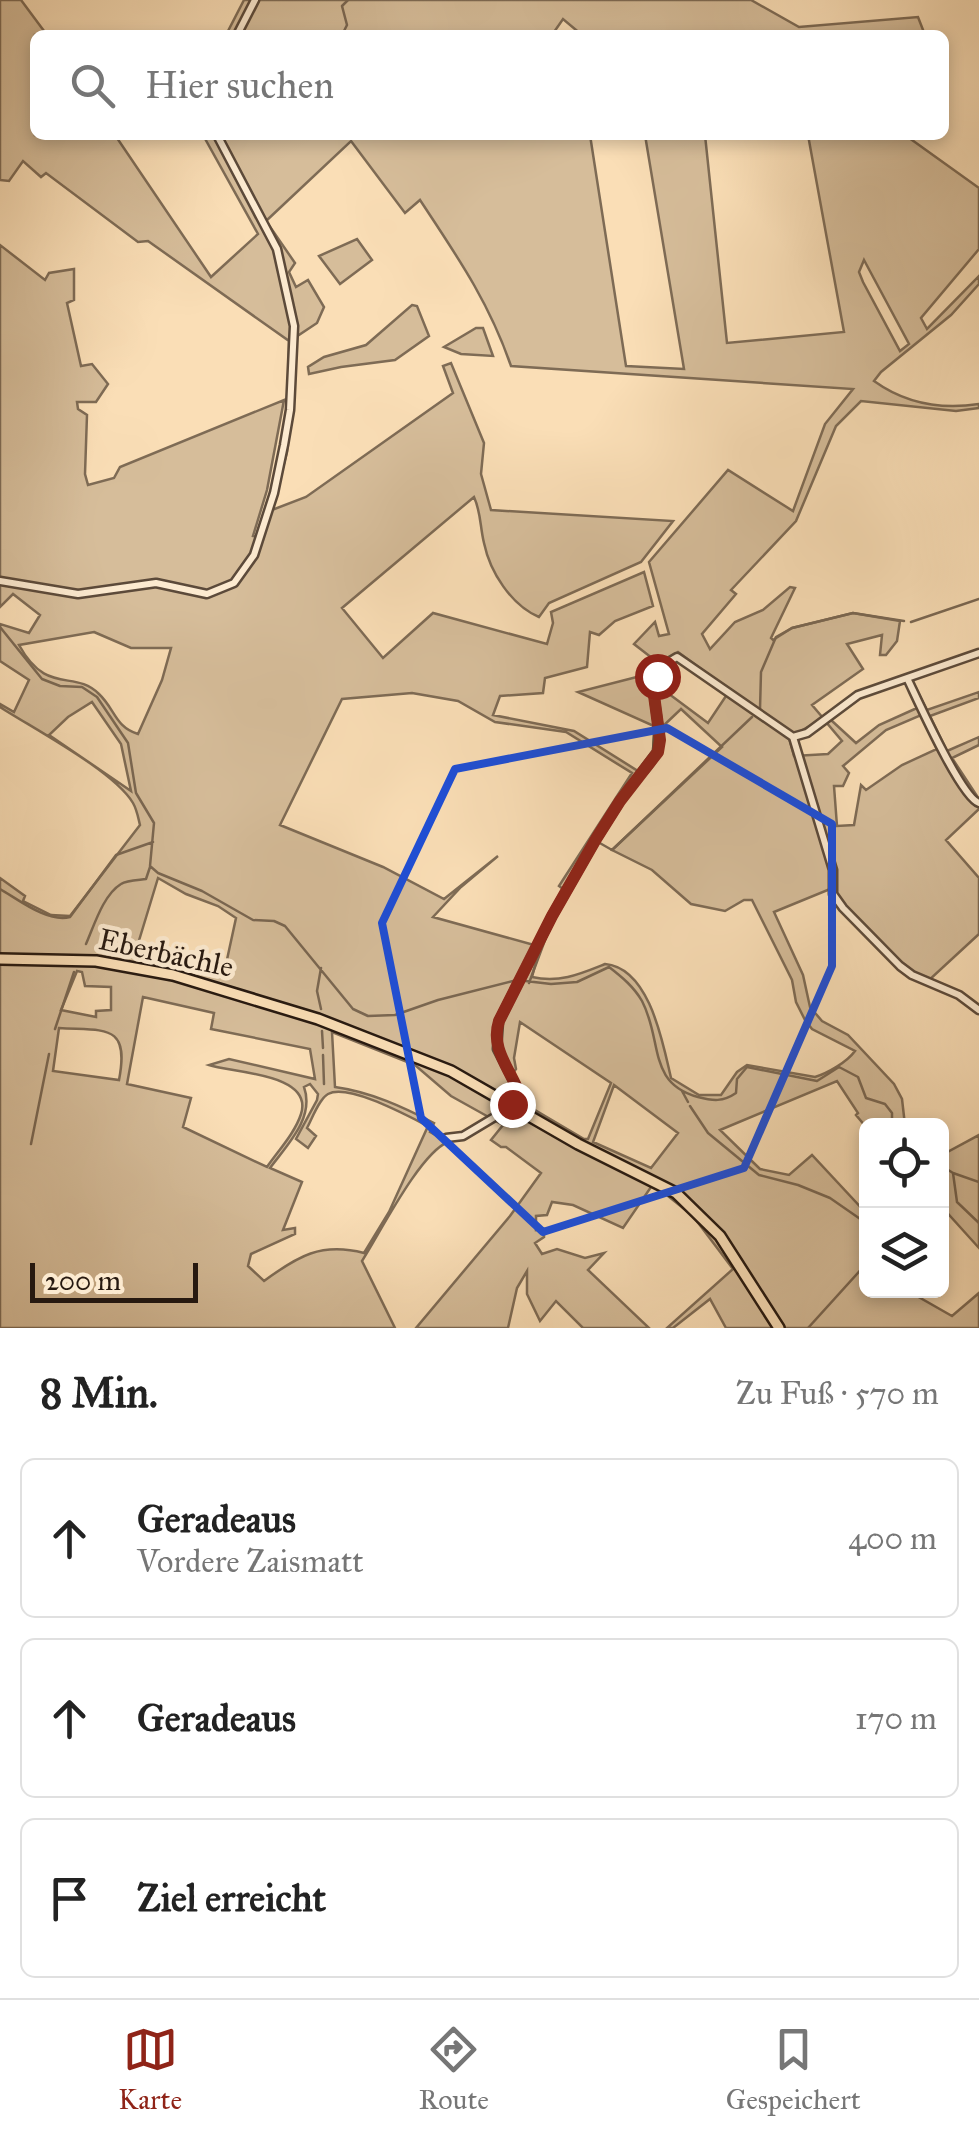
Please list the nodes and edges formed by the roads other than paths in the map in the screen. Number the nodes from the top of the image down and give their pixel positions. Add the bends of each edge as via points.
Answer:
1 (255, 0) edge
2 (240, 30) edge
3 (219, 140) edge
4 (0, 580) edge
5 (979, 653) edge
6 (908, 680) junction
7 (793, 737) junction
8 (979, 804) edge
9 (0, 959) edge
10 (979, 1010) edge
11 (512, 1104) junction
12 (446, 1138) dead end
13 (778, 1328) edge

1 - 2 street
3 - 4 street via 277,249 294,326 284,445 248,568 228,588 208,594 156,583 78,594
5 - 6 street
6 - 7 street via 858,695
6 - 8 street via 960,784
7 - 10 street via 843,908 900,966
7 - 11 street via 677,657 660,666 653,688 658,752 596,839 496,1031 516,1086
9 - 11 main road, Eberbächle via 134,966 237,992 437,1064
11 - 12 street via 463,1136
11 - 13 main road, Eberbächle via 689,1203 720,1236

